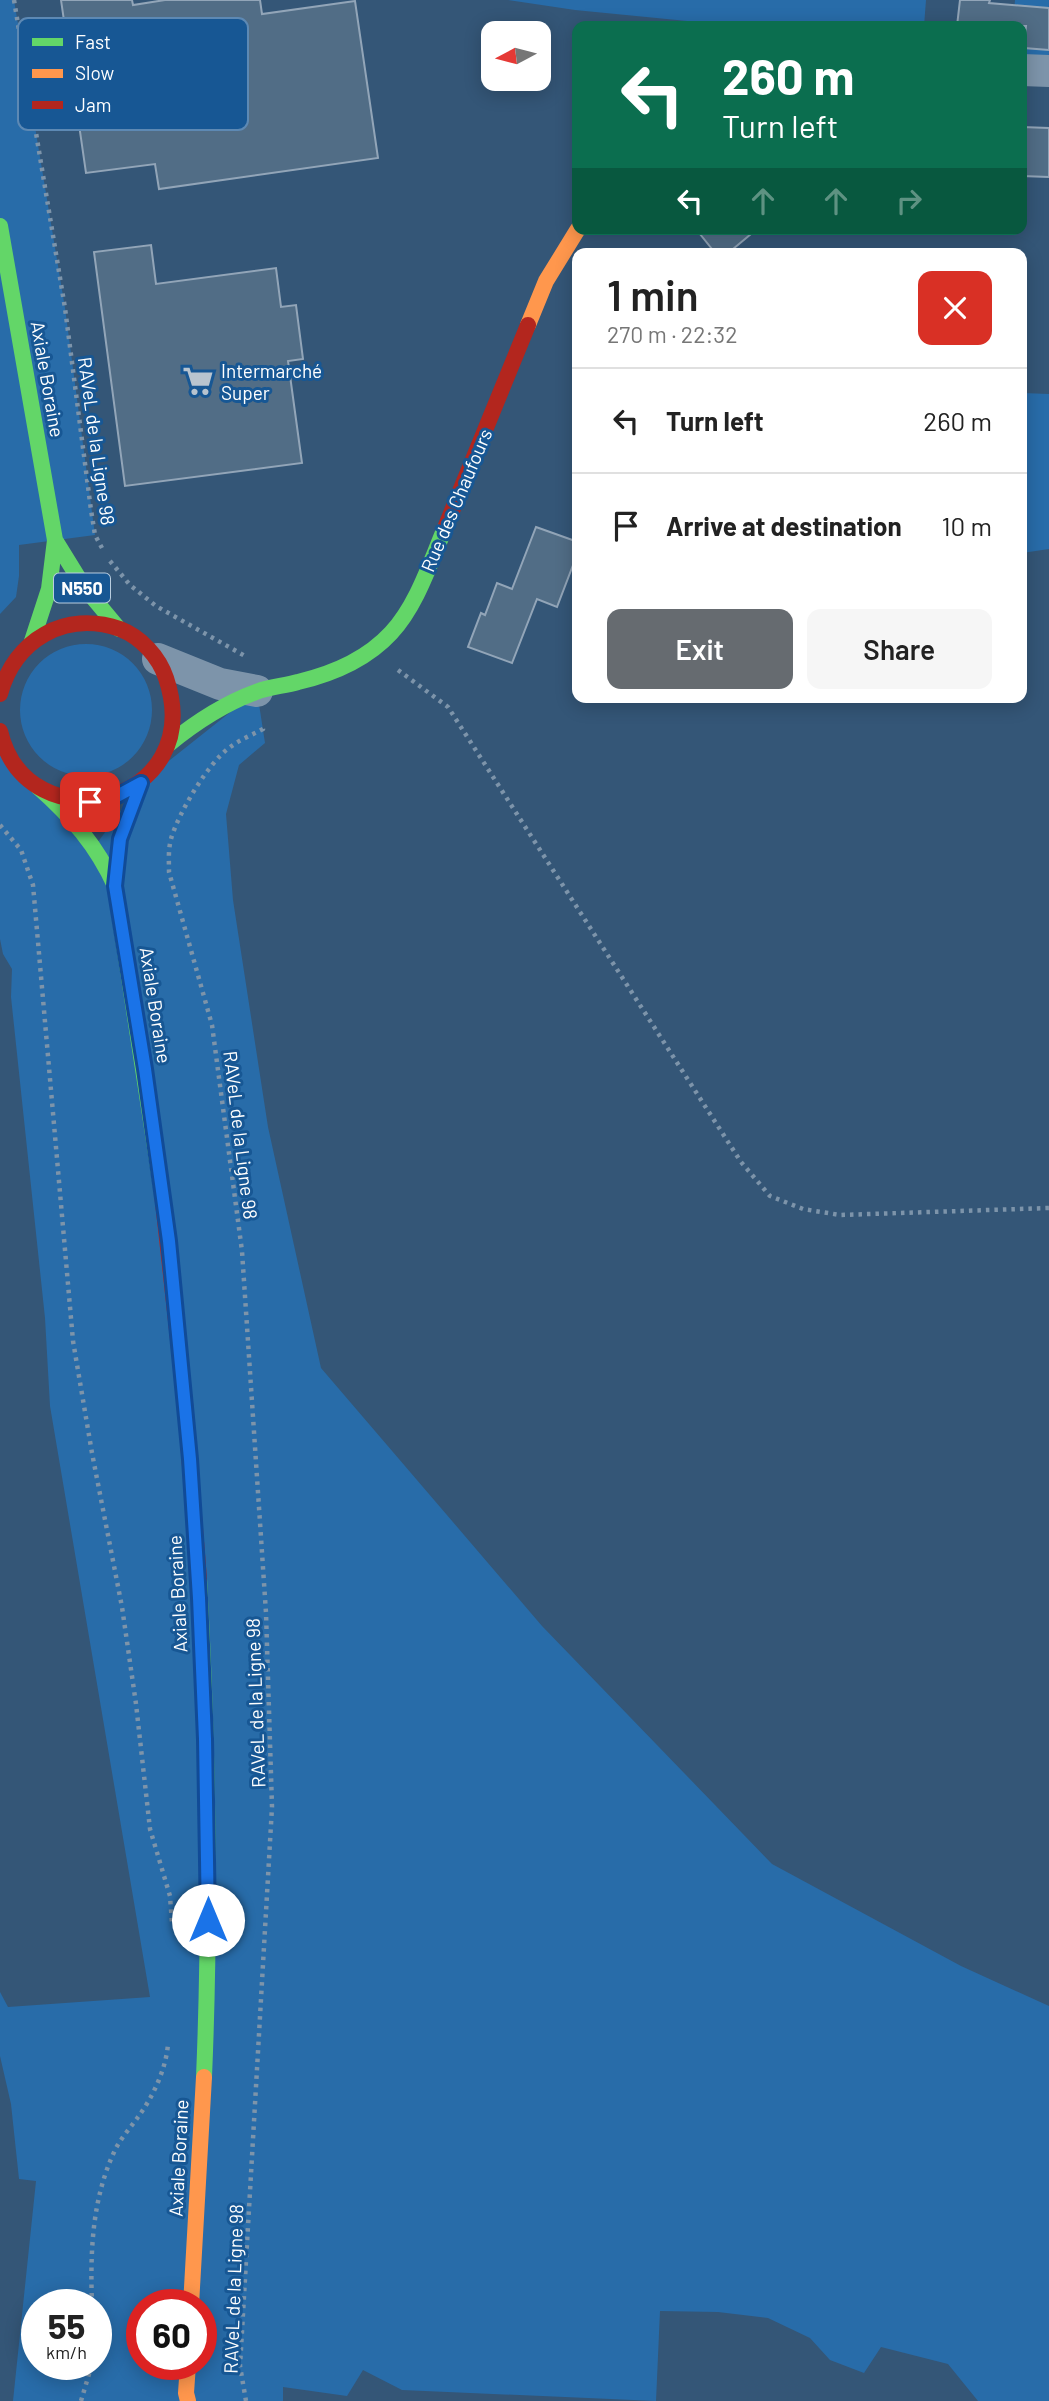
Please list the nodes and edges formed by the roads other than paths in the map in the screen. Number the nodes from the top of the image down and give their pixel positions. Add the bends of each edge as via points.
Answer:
1 (1027, 70) edge
2 (1049, 71) edge
3 (0, 226) edge
4 (574, 235) edge
5 (55, 540) junction
6 (119, 629) junction
7 (32, 641) junction
8 (158, 659) junction
9 (6, 668) edge
10 (257, 691) junction
11 (0, 694) edge
12 (0, 732) edge
13 (170, 744) junction
14 (6, 758) edge
15 (141, 783) junction
16 (38, 788) junction
17 (115, 886) junction
18 (192, 2289) edge
19 (187, 2380) edge
20 (186, 2398) edge

1 - 2 street
3 - 5 main road, Axiale Boraine / N550
4 - 10 main road, Rue des Chaufours via 546,281 434,554 392,632 372,651 339,668
5 - 6 main road, Axiale Boraine / N550 via 75,578
5 - 7 main road, Axiale Boraine / N550 via 49,589
6 - 7 main road via 79,624 59,627
6 - 8 main road via 141,641
7 - 9 main road
8 - 10 street, Rue des Chaufours via 220,684
8 - 13 main road via 172,686 175,715
9 - 11 main road
10 - 13 main road, Rue des Chaufours via 201,718
12 - 14 main road
13 - 15 main road
14 - 16 main road, Axiale Boraine
15 - 16 main road via 117,796 90,802 63,799
15 - 17 main road, Axiale Boraine via 120,839
16 - 17 main road, Axiale Boraine via 82,828
17 - 18 main road, Axiale Boraine via 169,1241 199,1598 209,1896
19 - 20 main road

